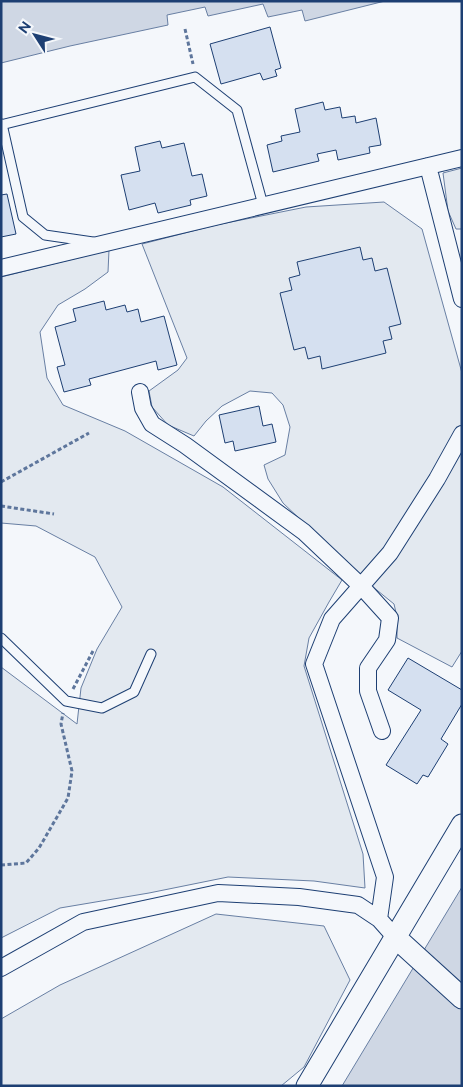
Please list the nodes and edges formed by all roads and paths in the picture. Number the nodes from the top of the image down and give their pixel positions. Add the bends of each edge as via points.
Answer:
1 (185, 29) dead end
2 (196, 77) junction
3 (2, 124) edge
4 (462, 158) edge
5 (428, 166) junction
6 (263, 205) junction
7 (104, 243) junction
8 (1, 268) edge
9 (462, 299) edge
10 (140, 392) dead end
11 (89, 433) dead end
12 (462, 434) edge
13 (1, 482) edge
14 (1, 506) edge
15 (54, 514) dead end
16 (361, 586) junction
17 (1, 638) edge
18 (93, 652) dead end
19 (151, 654) dead end
20 (66, 701) junction
21 (382, 731) dead end
22 (462, 825) edge
23 (1, 865) edge
24 (379, 919) junction
25 (395, 937) junction
26 (1, 968) edge
27 (462, 998) edge
28 (307, 1086) edge

1 - 2 path
2 - 3 lane
2 - 6 lane via 237,110
3 - 7 lane via 23,217 45,235
4 - 5 street
5 - 6 street
5 - 9 street
6 - 7 street
7 - 8 street
10 - 16 street via 152,424 304,532
11 - 13 path
12 - 16 street via 390,553
14 - 15 path
16 - 21 street via 390,618 387,640 368,668 368,691
16 - 24 street via 332,619 314,664 385,877
17 - 20 lane
18 - 20 path
19 - 20 lane via 134,692 102,708
20 - 23 path via 61,724 72,771 68,798 39,848 26,863
22 - 25 street
24 - 25 street
24 - 26 street via 358,905 300,897 218,893 84,922
25 - 27 street
25 - 28 street

